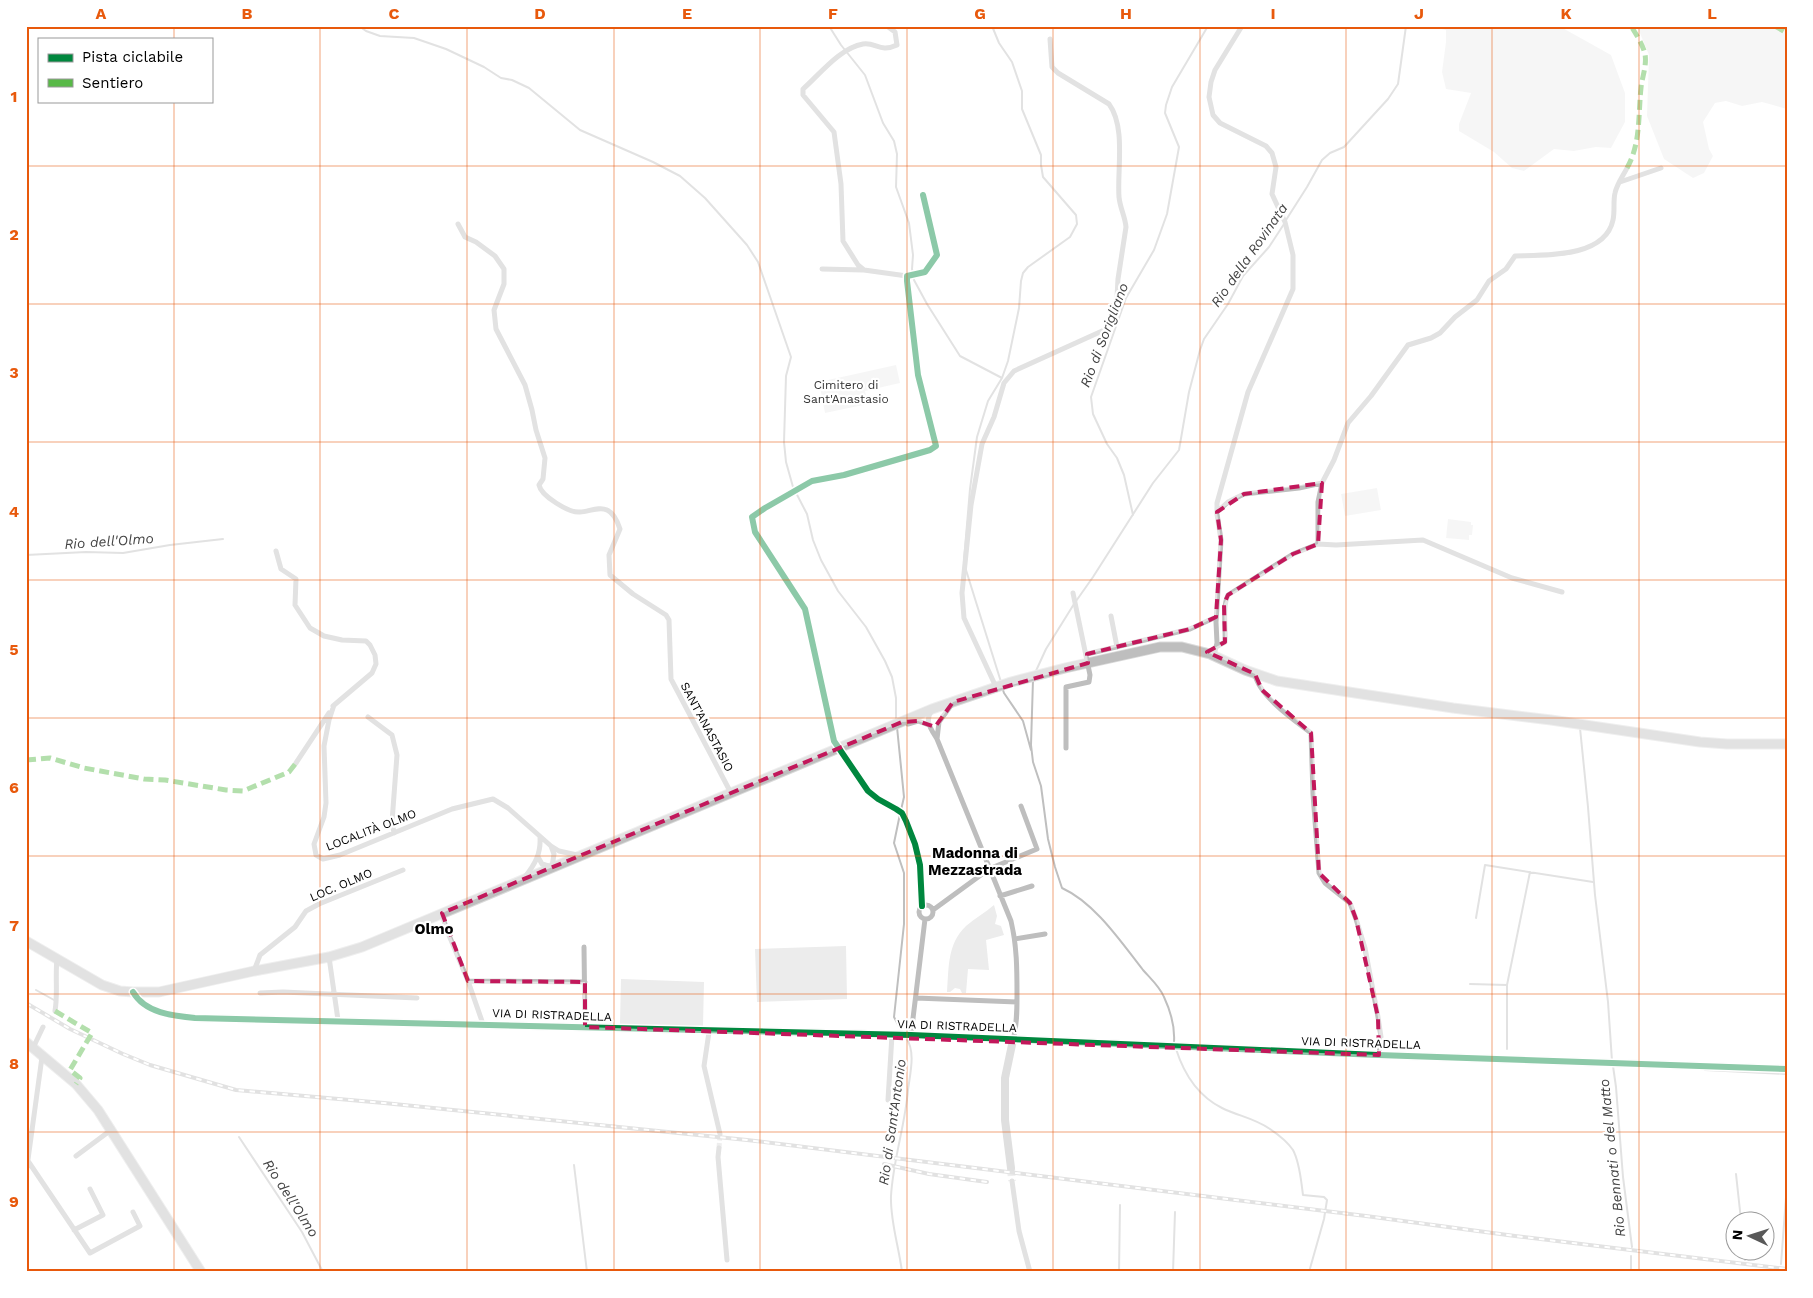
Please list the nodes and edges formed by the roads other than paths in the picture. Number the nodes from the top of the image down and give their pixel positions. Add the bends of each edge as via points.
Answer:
1 (887, 26) edge
2 (1242, 26) edge
3 (1050, 39) dead end
4 (1627, 168) dead end
5 (1661, 168) dead end
6 (1619, 182) junction
7 (923, 195) dead end
8 (458, 224) dead end
9 (822, 269) dead end
10 (864, 270) junction
11 (908, 276) junction
12 (1322, 483) junction
13 (1217, 512) junction
14 (1318, 544) junction
15 (276, 551) dead end
16 (1562, 592) dead end
17 (1073, 593) dead end
18 (1111, 616) dead end
19 (1216, 617) junction
20 (1117, 647) junction
21 (1215, 651) junction
22 (1087, 659) junction
23 (1255, 674) junction
24 (996, 687) junction
25 (953, 702) junction
26 (334, 705) junction
27 (932, 709) junction
28 (368, 717) dead end
29 (902, 722) junction
30 (939, 722) junction
31 (929, 725) junction
32 (937, 739) junction
33 (1787, 744) edge
34 (1066, 748) dead end
35 (840, 749) junction
36 (296, 763) dead end
37 (731, 793) junction
38 (1021, 806) dead end
39 (394, 833) junction
40 (540, 837) junction
41 (551, 846) junction
42 (580, 855) junction
43 (538, 857) junction
44 (552, 867) junction
45 (989, 869) junction
46 (403, 870) dead end
47 (524, 878) junction
48 (1032, 886) dead end
49 (1000, 896) junction
50 (922, 906) junction
51 (933, 910) junction
52 (442, 913) junction
53 (925, 919) junction
54 (1045, 934) dead end
55 (1015, 939) junction
56 (26, 941) edge
57 (584, 947) dead end
58 (329, 957) junction
59 (57, 959) junction
60 (254, 971) junction
61 (468, 981) junction
62 (585, 982) junction
63 (133, 992) junction
64 (260, 994) dead end
65 (334, 996) junction
66 (418, 998) dead end
67 (916, 998) junction
68 (1017, 1002) junction
69 (55, 1011) dead end
70 (338, 1020) junction
71 (483, 1024) junction
72 (43, 1027) dead end
73 (585, 1027) junction
74 (710, 1032) junction
75 (892, 1035) junction
76 (911, 1036) junction
77 (1013, 1040) junction
78 (29, 1045) edge
79 (1379, 1055) junction
80 (42, 1056) junction
81 (1787, 1069) edge
82 (888, 1100) dead end
83 (111, 1130) junction
84 (720, 1134) tunnel mouth
85 (719, 1148) tunnel mouth
86 (76, 1156) dead end
87 (28, 1161) junction
88 (1011, 1168) tunnel mouth
89 (26, 1174) edge
90 (1012, 1181) tunnel mouth
91 (90, 1189) dead end
92 (133, 1212) dead end
93 (74, 1230) junction
94 (727, 1260) dead end
95 (201, 1272) edge
96 (1030, 1272) edge

1 - 10 street via 895,32 897,45 890,49 866,43 855,46 803,89 803,94 834,132 841,184 842,241
2 - 13 street via 1215,70 1209,97 1213,114 1220,123 1266,146 1272,153 1276,168 1272,194 1285,222 1293,255 1293,289 1248,392
3 - 24 street via 1052,67 1109,104 1114,111 1119,142 1120,209 1126,219 1126,227 1116,316 1111,327 1014,372 1004,383 982,444 971,506 962,594 964,618
4 - 6 street
5 - 6 street
6 - 12 street via 1614,219 1604,238 1588,248 1552,255 1515,256 1506,269 1490,281 1477,300 1440,333 1408,345 1348,424
7 - 11 street via 937,255 925,272
8 - 37 street, SANT'ANASTASIO via 465,237 495,256 504,269 504,284 494,310 496,329 525,385 532,410 545,458 540,489 552,500 578,513 607,509 614,515 620,529 609,555 610,575 666,614 669,620 671,679
9 - 10 street
10 - 11 street
11 - 35 street via 918,375 936,446 844,475 812,481 752,517 755,532 805,609 834,741
12 - 13 street via 1244,494
12 - 14 street via 1318,502
13 - 19 street via 1221,540
14 - 16 street via 1336,546 1423,540 1512,578
14 - 21 street via 1293,554 1228,595 1224,604 1225,642
15 - 26 street via 281,569 296,579 295,605 310,628 324,636 366,641 375,655 372,673
17 - 22 street
18 - 20 street
19 - 20 street via 1190,629
19 - 21 street
20 - 22 street
21 - 22 main road via 1160,647
21 - 23 main road
22 - 24 main road
22 - 34 street via 1089,682 1066,687
23 - 33 main road via 1277,681 1453,708 1700,742
23 - 79 street via 1262,690 1310,733 1319,873 1325,883 1350,903 1356,919 1378,1017
24 - 25 main road
25 - 27 main road
25 - 30 street
26 - 36 street
26 - 39 street, LOCALITÀ OLMO via 324,746 326,802 314,844 316,855 330,858
27 - 29 main road
27 - 30 street
27 - 31 street via 928,715
28 - 39 street via 392,736 397,755
29 - 31 street via 918,721
29 - 35 main road
30 - 32 street
31 - 32 street
32 - 45 street
35 - 37 main road
35 - 50 street via 868,791 904,817 920,865
37 - 42 main road
38 - 45 street via 1037,849
39 - 40 street, LOCALITÀ OLMO via 452,809 493,799
40 - 41 street
40 - 43 street
41 - 42 street
41 - 44 street via 554,854
42 - 44 main road
43 - 44 street via 542,864
43 - 47 street
44 - 47 main road
45 - 49 street
45 - 51 street
46 - 60 street, LOC. OLMO via 306,911 295,927 260,955
47 - 52 main road
48 - 49 street
49 - 55 street
50 - 51 street
50 - 53 street via 919,914
51 - 53 street via 932,917
52 - 58 main road via 362,947
52 - 61 street
53 - 67 street
54 - 55 street
55 - 68 street
56 - 59 main road
57 - 62 street
58 - 60 main road
58 - 65 street
59 - 63 main road via 102,985
59 - 69 street
60 - 63 main road via 159,992
61 - 62 street
61 - 71 street
62 - 73 street
63 - 70 street, VIA DI RISTRADELLA via 137,999 154,1010 179,1017
64 - 65 street via 283,992
65 - 66 street
65 - 70 street
67 - 68 street
67 - 76 street
68 - 77 street via 1017,1026
70 - 71 street, VIA DI RISTRADELLA
71 - 73 street, VIA DI RISTRADELLA
72 - 78 street
73 - 74 street, VIA DI RISTRADELLA
74 - 75 street, VIA DI RISTRADELLA
74 - 84 street via 704,1066
75 - 76 street, VIA DI RISTRADELLA
75 - 82 street
76 - 77 street, VIA DI RISTRADELLA
77 - 79 street, VIA DI RISTRADELLA
77 - 88 street via 1005,1078 1005,1120
78 - 80 main road
79 - 81 street, VIA DI RISTRADELLA
80 - 83 main road via 76,1084
80 - 87 street
83 - 86 street
83 - 95 main road
85 - 94 street
87 - 89 street
87 - 93 street
90 - 96 street via 1019,1230
91 - 93 street via 103,1214
92 - 93 street via 140,1226 90,1253

